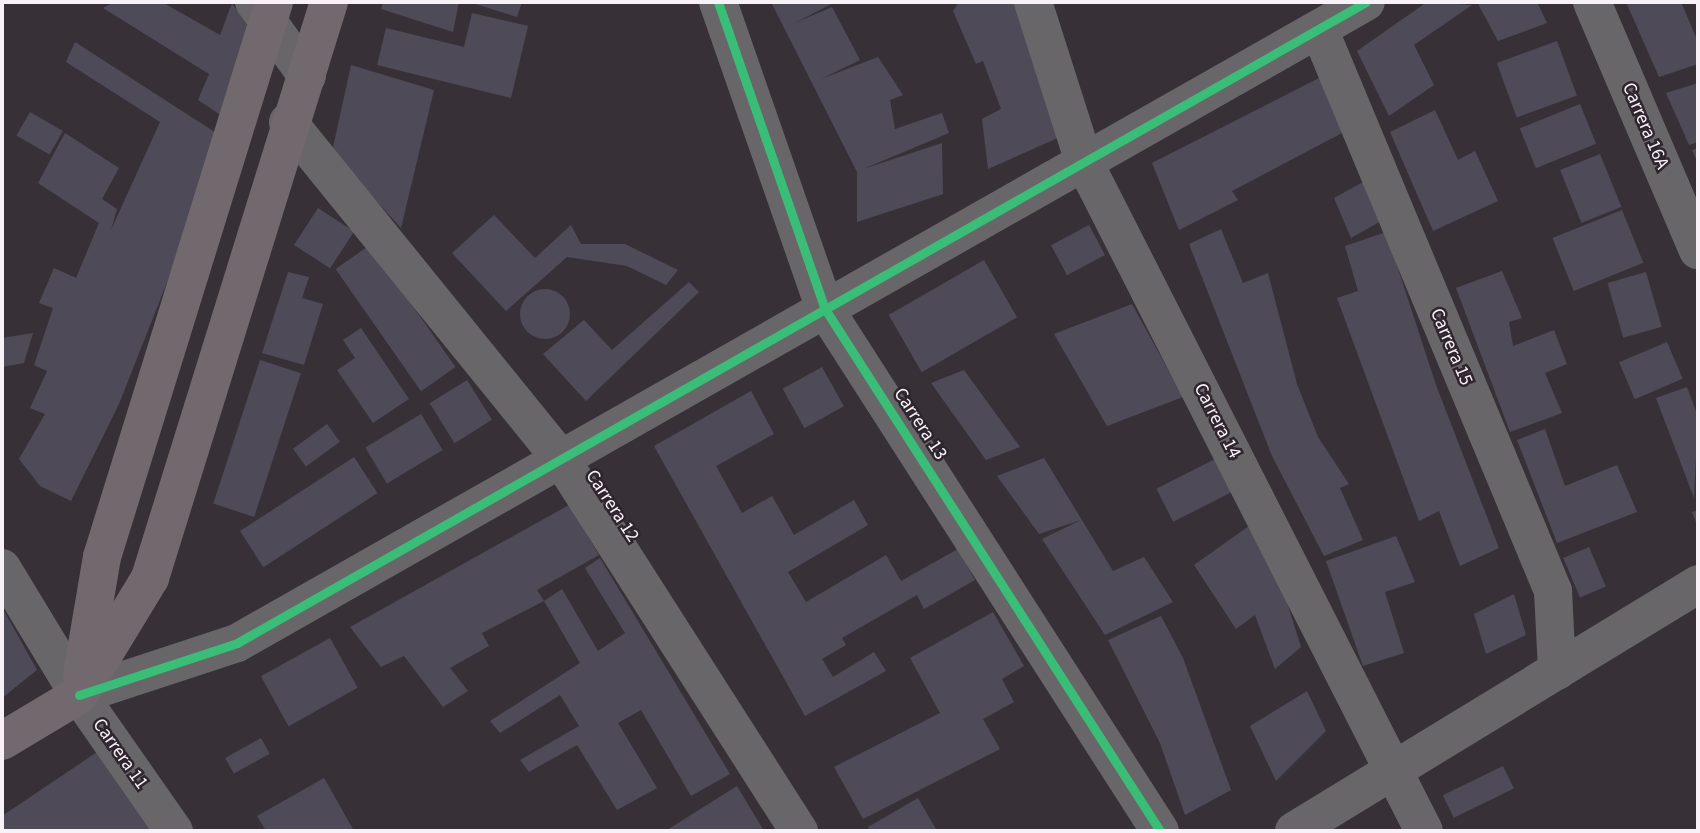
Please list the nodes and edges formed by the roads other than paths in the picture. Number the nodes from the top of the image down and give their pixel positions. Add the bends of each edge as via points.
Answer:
1 (330, 2) edge
2 (718, 2) edge
3 (1033, 2) edge
4 (1366, 2) edge
5 (1592, 2) edge
6 (265, 8) edge
7 (1319, 29) junction
8 (307, 76) junction
9 (288, 122) junction
10 (1084, 162) junction
11 (1698, 250) edge
12 (825, 309) junction
13 (561, 459) junction
14 (2, 568) edge
15 (1698, 584) edge
16 (1557, 671) junction
17 (79, 695) junction
18 (2, 741) edge
19 (1395, 770) junction
20 (174, 831) edge
21 (799, 831) edge
22 (1160, 831) edge
23 (1294, 831) edge
24 (1424, 831) edge

1 - 8 main road
2 - 12 street, Carrera 13
3 - 10 street, Carrera 14
4 - 7 street
5 - 11 street, Carrera 16A
6 - 8 street
6 - 17 main road via 102,557
7 - 10 street
7 - 16 street, Carrera 15 via 1553,591
8 - 9 main road
9 - 13 street, Carrera 12
9 - 17 main road via 150,578
10 - 12 street
10 - 19 street, Carrera 14
12 - 13 street
12 - 22 street, Carrera 13
13 - 17 street via 237,643
13 - 21 street, Carrera 12
14 - 17 street, Carrera 11
15 - 16 street
16 - 19 street
17 - 18 main road
17 - 20 street, Carrera 11
19 - 23 street
19 - 24 street, Carrera 14

